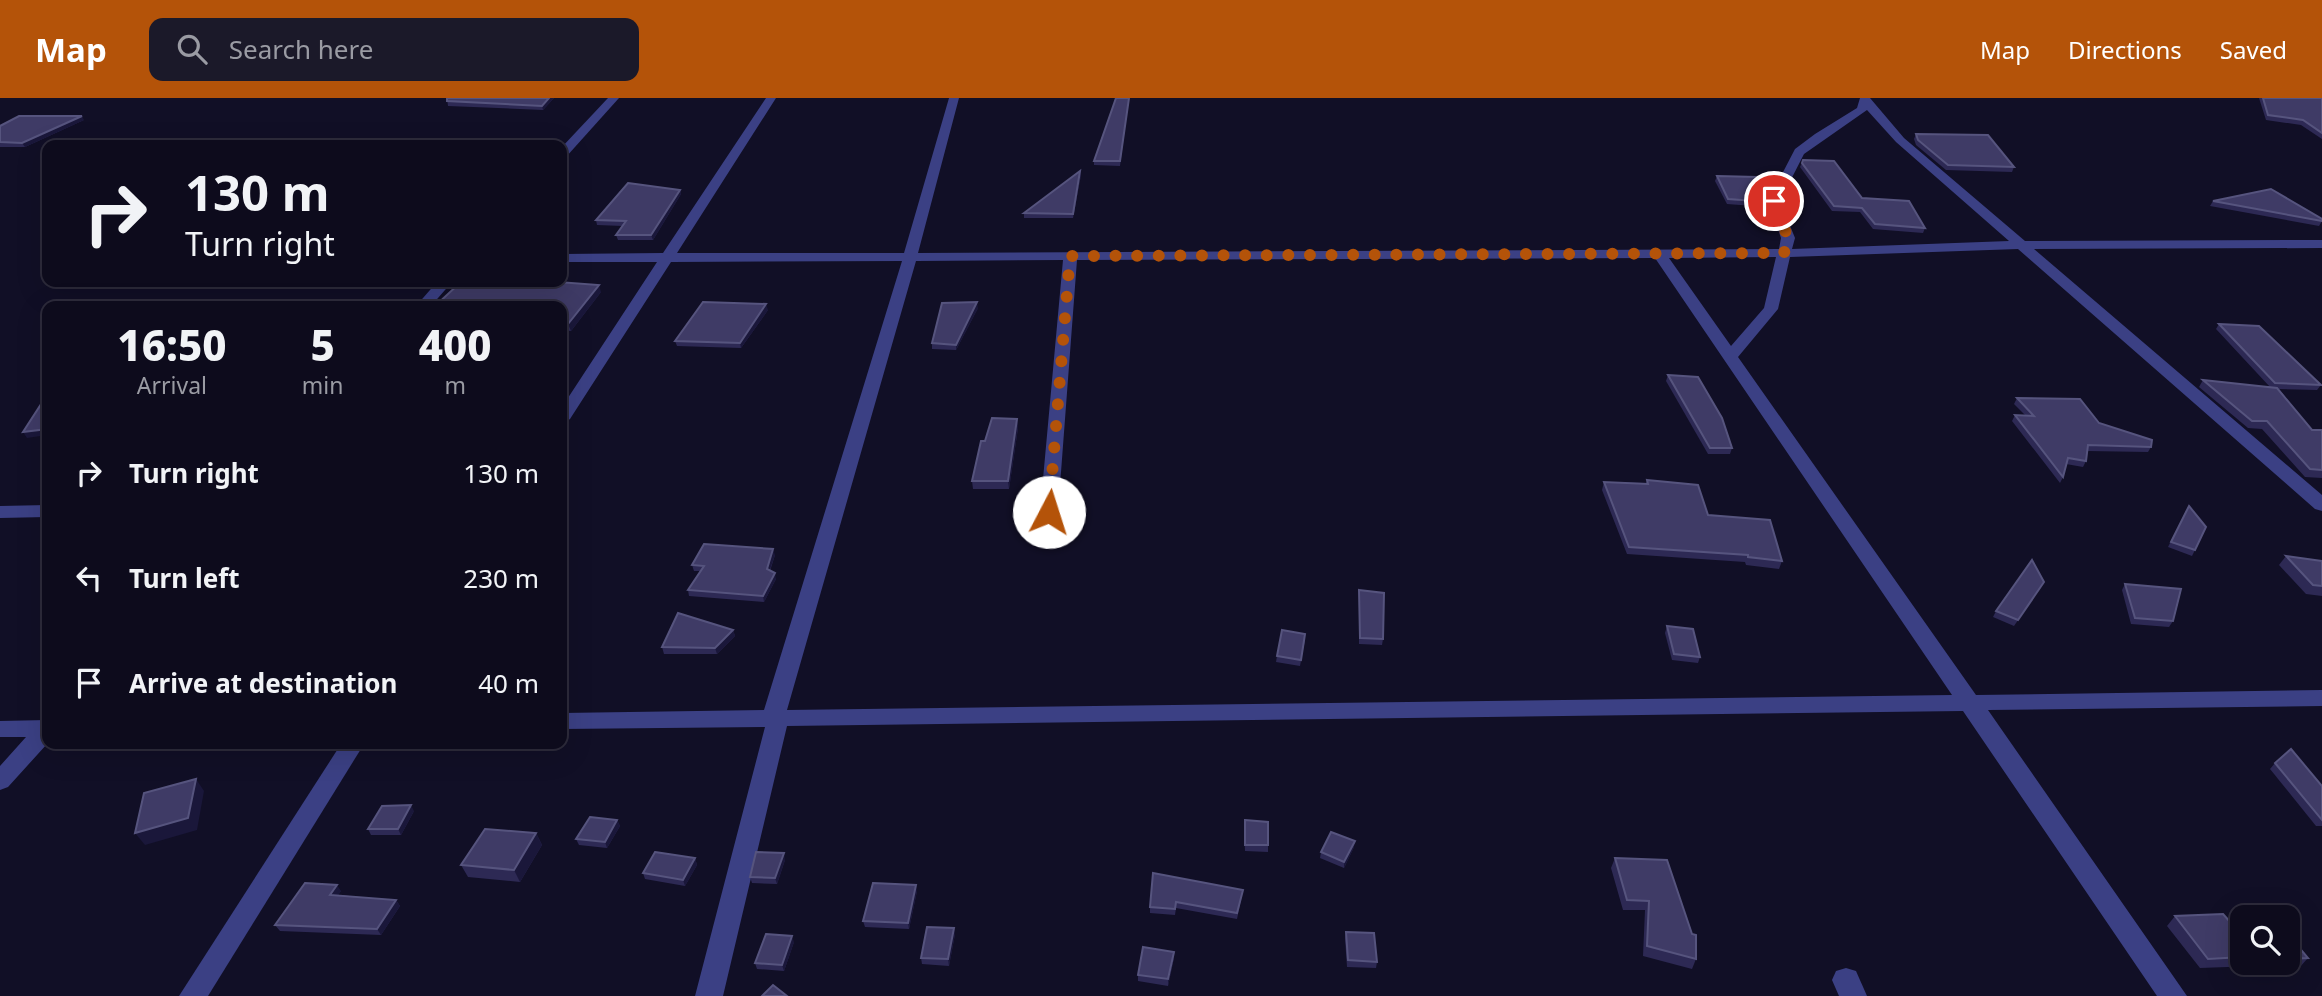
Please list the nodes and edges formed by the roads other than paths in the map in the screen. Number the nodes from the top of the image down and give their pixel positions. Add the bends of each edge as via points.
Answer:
1 (614, 98) edge
2 (771, 98) edge
3 (954, 98) edge
4 (1864, 99) edge
5 (567, 149) edge
6 (2322, 244) edge
7 (2021, 245) junction
8 (1784, 253) junction
9 (1659, 254) junction
10 (1070, 256) junction
11 (910, 257) junction
12 (567, 258) edge
13 (666, 258) junction
14 (440, 287) edge
15 (428, 301) edge
16 (1730, 357) junction
17 (567, 411) edge
18 (2322, 505) edge
19 (42, 511) edge
20 (0, 512) edge
21 (1049, 512) dead end
22 (2322, 698) edge
23 (1968, 703) junction
24 (776, 719) junction
25 (567, 721) edge
26 (42, 728) edge
27 (0, 729) edge
28 (42, 734) edge
29 (350, 749) edge
30 (0, 781) edge
31 (192, 996) edge
32 (709, 996) edge
33 (2173, 996) edge

1 - 5 street
2 - 13 street
3 - 11 street
4 - 7 street via 1900,140
4 - 8 street via 1862,110 1799,152 1774,201 1788,238
6 - 7 street
7 - 8 street
7 - 18 street
8 - 9 street
8 - 16 street via 1771,309
9 - 10 street
9 - 16 street
10 - 11 street
10 - 21 street
11 - 13 street
11 - 24 street
12 - 13 street
13 - 17 street
14 - 15 street
16 - 23 street
19 - 20 street
22 - 23 street
23 - 24 street
23 - 33 street
24 - 25 street
24 - 32 street
26 - 27 street
28 - 30 street
29 - 31 street

